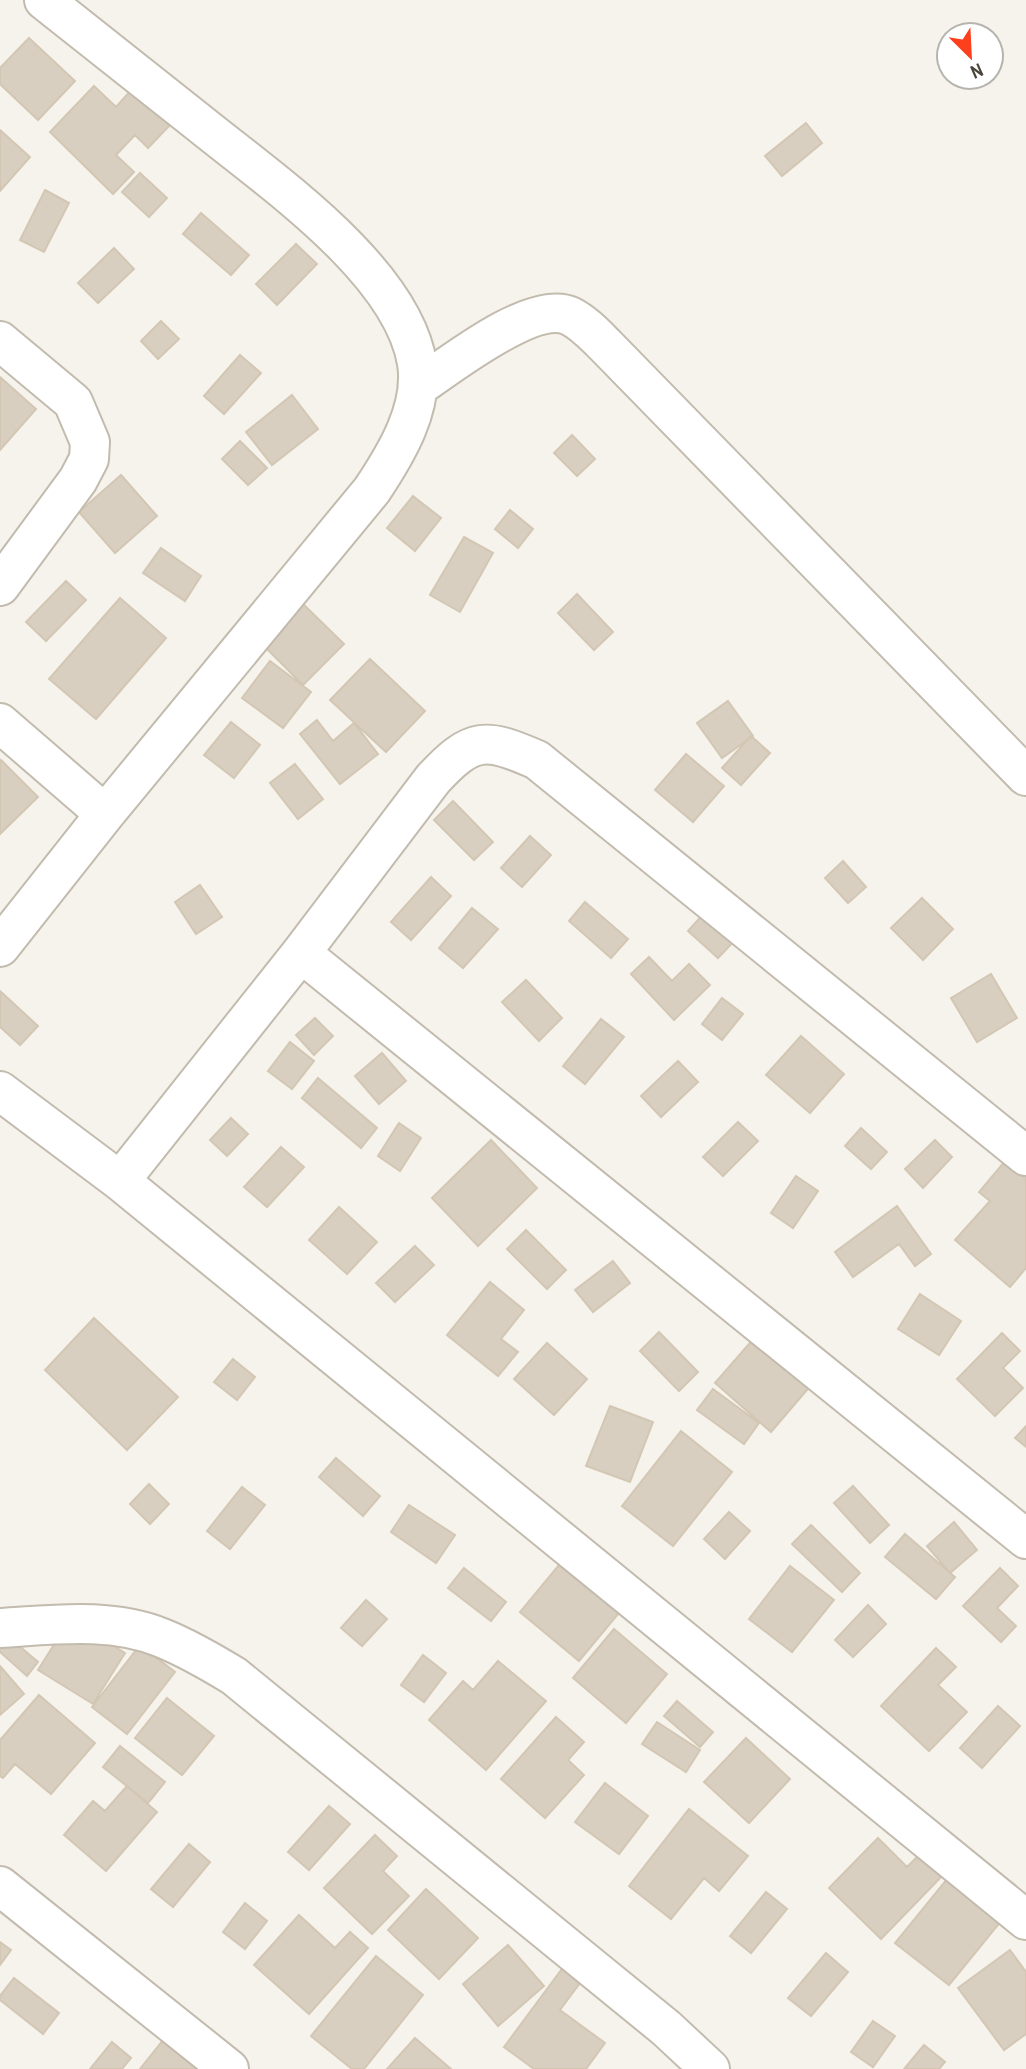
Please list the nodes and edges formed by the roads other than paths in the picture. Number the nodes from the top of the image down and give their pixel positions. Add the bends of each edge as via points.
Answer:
1 (44, 0) edge
2 (0, 341) edge
3 (418, 387) junction
4 (0, 586) edge
5 (0, 723) edge
6 (1026, 776) edge
7 (105, 814) junction
8 (0, 947) edge
9 (301, 953) junction
10 (0, 1091) edge
11 (1026, 1156) edge
12 (120, 1181) junction
13 (1026, 1539) edge
14 (0, 1628) edge
15 (0, 1886) edge
16 (1026, 1920) edge
17 (229, 2069) edge
18 (710, 2069) edge

1 - 3 street via 317,217 396,309 417,362
2 - 4 street via 73,402 90,442 89,459 78,480
3 - 6 street via 525,319 549,313 568,315 607,347
3 - 7 street via 406,429 372,491
5 - 7 street
7 - 8 street
9 - 11 street via 451,760 470,747 491,743 508,747 537,760
9 - 12 street
9 - 13 street
10 - 12 street
12 - 16 street
14 - 18 street via 122,1627 161,1637 234,1676 655,2019
15 - 17 street

